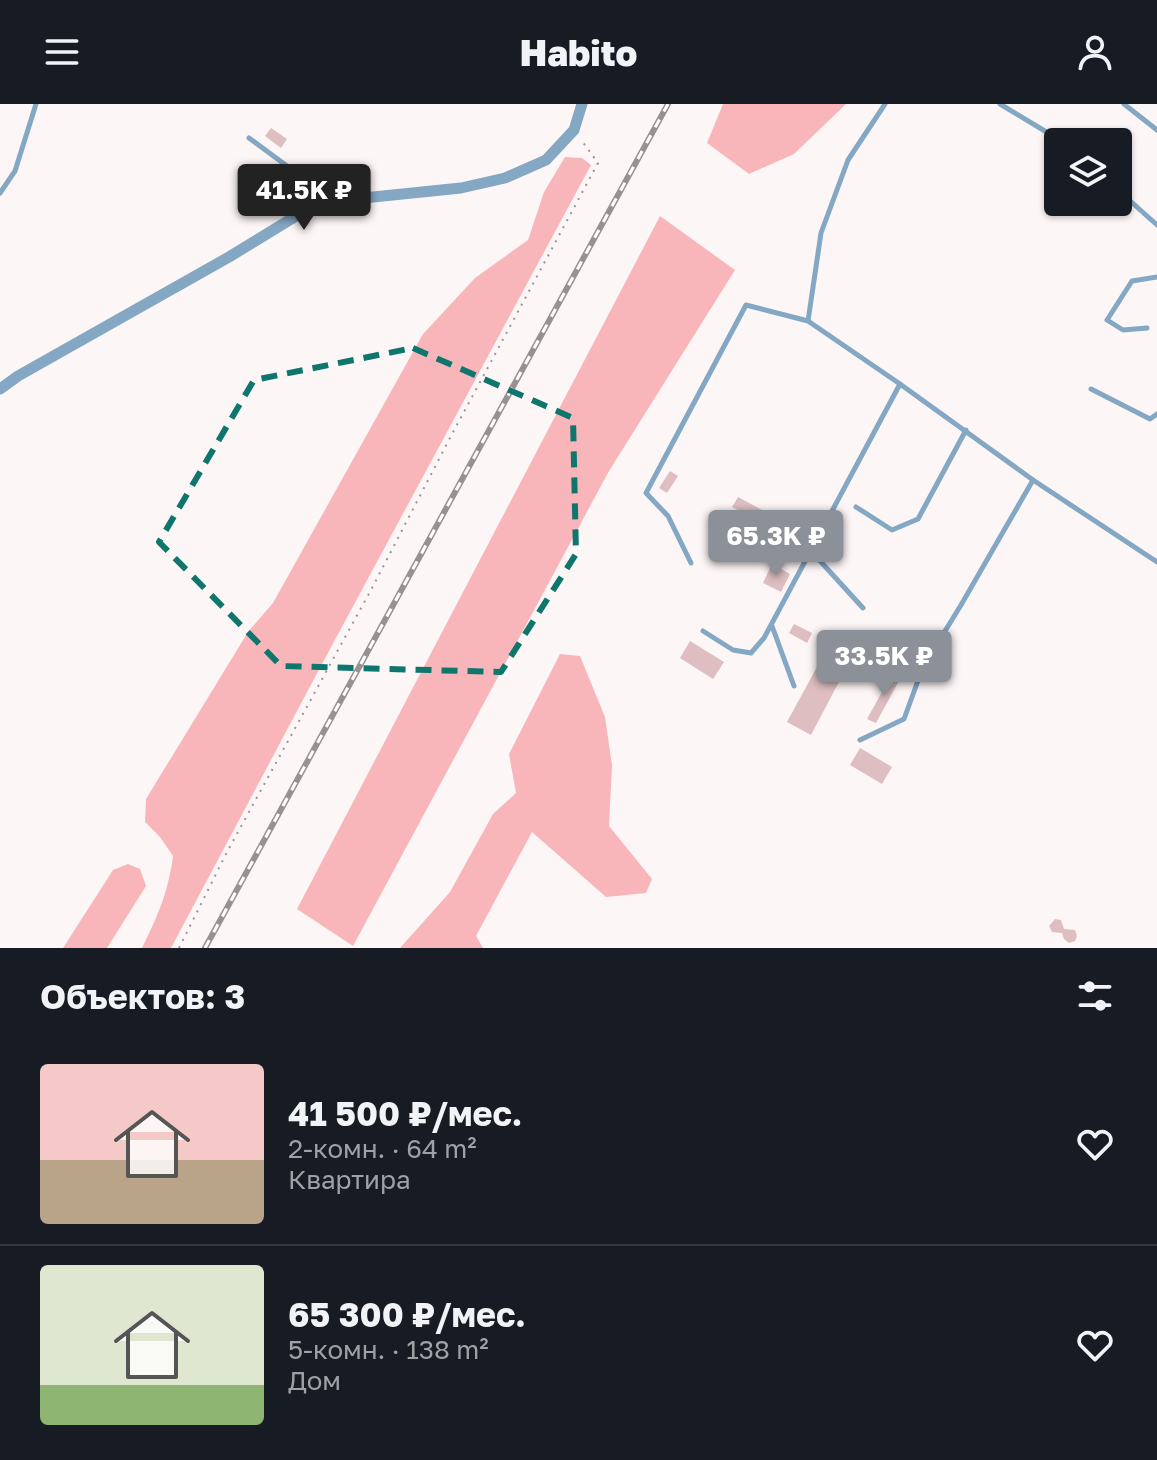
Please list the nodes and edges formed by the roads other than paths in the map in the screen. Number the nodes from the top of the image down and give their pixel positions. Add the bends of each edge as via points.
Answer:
1 (36, 104) edge
2 (582, 104) edge
3 (885, 104) edge
4 (1000, 104) edge
5 (1124, 104) edge
6 (1157, 130) edge
7 (1044, 131) edge
8 (249, 138) dead end
9 (0, 193) edge
10 (334, 201) junction
11 (1132, 203) edge
12 (1157, 225) edge
13 (1157, 277) edge
14 (808, 321) junction
15 (1147, 328) dead end
16 (900, 384) junction
17 (0, 389) edge
18 (1091, 389) dead end
19 (1157, 414) edge
20 (966, 430) junction
21 (1033, 480) junction
22 (856, 507) dead end
23 (811, 551) junction
24 (718, 556) dead end
25 (1157, 562) edge
26 (691, 563) dead end
27 (863, 608) dead end
28 (771, 625) junction
29 (703, 631) dead end
30 (794, 686) dead end
31 (860, 740) dead end

1 - 9 lane via 15,171
2 - 10 street via 574,130 546,160 505,178 461,188
3 - 14 lane via 848,160 821,233
4 - 7 lane
5 - 6 lane
8 - 10 lane
10 - 17 street via 314,205
11 - 12 lane
13 - 15 lane via 1132,281 1107,320 1123,330
14 - 16 lane
14 - 26 lane via 746,305 646,493 668,516
16 - 20 lane
16 - 23 lane
18 - 19 lane via 1150,419
20 - 21 lane
20 - 22 lane via 918,519 892,530
21 - 25 lane
21 - 31 lane via 923,667 904,719
23 - 24 lane
23 - 27 lane
23 - 28 lane
28 - 29 lane via 751,653 733,650
28 - 30 lane

